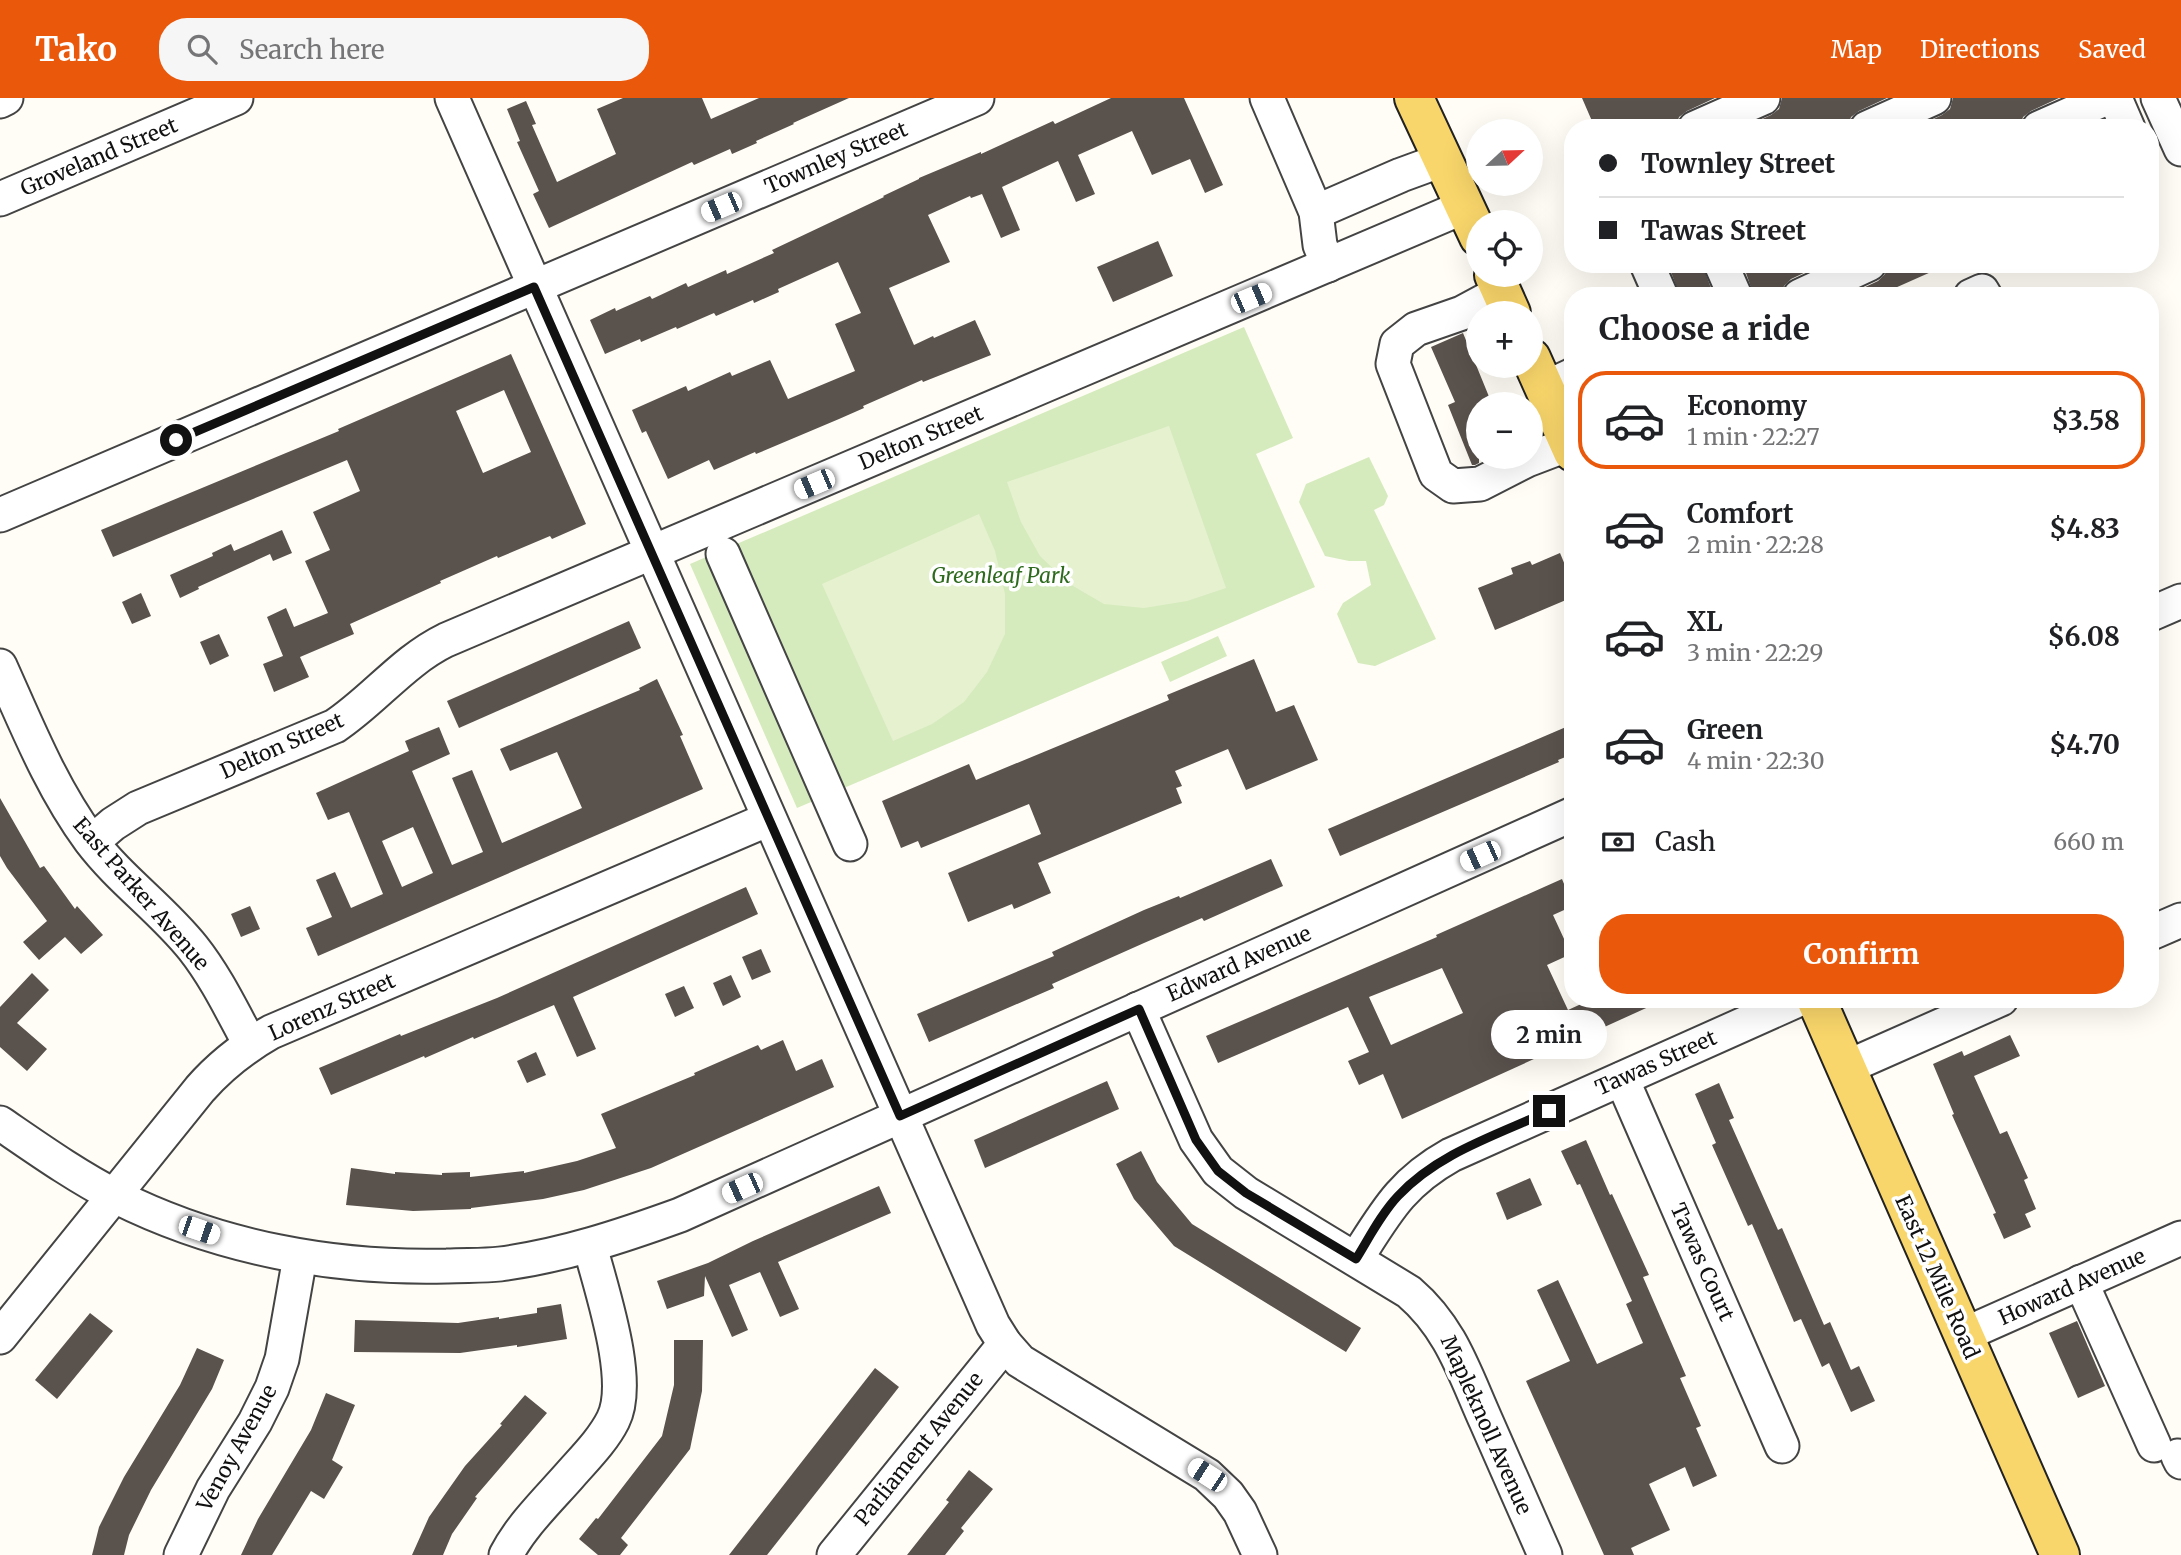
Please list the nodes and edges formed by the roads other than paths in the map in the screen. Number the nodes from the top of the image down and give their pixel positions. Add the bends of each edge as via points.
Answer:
1 (6, 98) edge
2 (236, 98) edge
3 (452, 98) edge
4 (977, 98) edge
5 (1267, 98) edge
6 (1414, 98) edge
7 (1763, 98) edge
8 (1934, 98) edge
9 (2106, 98) edge
10 (2115, 98) edge
11 (2158, 98) edge
12 (0, 101) edge
13 (1715, 119) edge
14 (1887, 119) edge
15 (2059, 119) edge
16 (2124, 119) edge
17 (2181, 149) edge
18 (1442, 160) junction
19 (0, 200) edge
20 (1466, 210) edge
21 (1316, 212) junction
22 (1466, 224) edge
23 (1328, 265) junction
24 (1850, 273) edge
25 (534, 287) junction
26 (1820, 287) edge
27 (1502, 293) edge
28 (1550, 374) edge
29 (1564, 423) edge
30 (1564, 450) edge
31 (0, 515) edge
32 (652, 554) junction
33 (723, 554) dead end
34 (2181, 601) edge
35 (2159, 611) edge
36 (0, 666) edge
37 (1564, 818) edge
38 (769, 819) junction
39 (92, 842) junction
40 (850, 844) dead end
41 (2181, 920) edge
42 (2159, 930) edge
43 (1780, 1008) edge
44 (1820, 1008) edge
45 (1981, 1008) edge
46 (1139, 1009) junction
47 (250, 1044) junction
48 (1845, 1068) junction
49 (1622, 1079) junction
50 (900, 1116) junction
51 (0, 1123) edge
52 (115, 1195) junction
53 (2181, 1238) edge
54 (590, 1246) junction
55 (300, 1257) junction
56 (1356, 1259) junction
57 (2081, 1282) junction
58 (1963, 1335) junction
59 (0, 1337) edge
60 (1005, 1344) junction
61 (1782, 1446) dead end
62 (2171, 1454) edge
63 (1255, 1554) edge
64 (181, 1555) edge
65 (506, 1555) edge
66 (834, 1555) edge
67 (1545, 1555) edge
68 (2060, 1555) edge

1 - 12 street
2 - 19 street, Groveland Street
3 - 25 street
4 - 25 street, Townley Street
5 - 21 street
6 - 18 main road
7 - 13 street
8 - 14 street
9 - 15 street
10 - 16 street
11 - 17 street
18 - 20 main road
18 - 21 street
21 - 23 street
22 - 23 street, Delton Street
23 - 32 street, Delton Street
24 - 26 street
25 - 31 street, Townley Street
25 - 32 street
27 - 30 street via 1416,329 1397,344 1393,364 1436,474 1453,486 1480,484 1527,460
28 - 29 main road
32 - 38 street
32 - 39 street, Delton Street via 432,647 335,726 138,808
33 - 40 street
34 - 35 street
36 - 39 street, East Parker Avenue via 55,786
37 - 46 street, Edward Avenue
38 - 47 street, Lorenz Street
38 - 50 street
39 - 47 street, East Parker Avenue via 192,947
41 - 42 street
43 - 49 street, Tawas Street
44 - 48 main road, East 12 Mile Road
45 - 48 street
46 - 50 street, Edward Avenue
46 - 56 street, Mapleknoll Avenue via 1196,1140 1213,1165 1246,1193
47 - 52 street, Lorenz Street via 214,1073
48 - 58 main road, East 12 Mile Road
49 - 56 street, Tawas Street via 1433,1166 1396,1198
49 - 61 street, Tawas Court
50 - 54 street, Edward Avenue via 680,1215
50 - 60 street
51 - 52 street, Edward Avenue
52 - 55 street, Edward Avenue via 218,1236
52 - 59 street, Lorenz Street
53 - 57 street, Howard Avenue
54 - 55 street, Edward Avenue via 500,1264 386,1265
54 - 65 street via 616,1349 619,1404 600,1438
55 - 64 street, Venoy Avenue via 282,1359 272,1388
56 - 67 street, Mapleknoll Avenue via 1409,1292 1437,1319
57 - 58 street, Howard Avenue
57 - 62 street
58 - 68 main road, East 12 Mile Road
60 - 63 street via 1020,1361 1207,1475 1240,1512
60 - 66 street, Parliament Avenue

